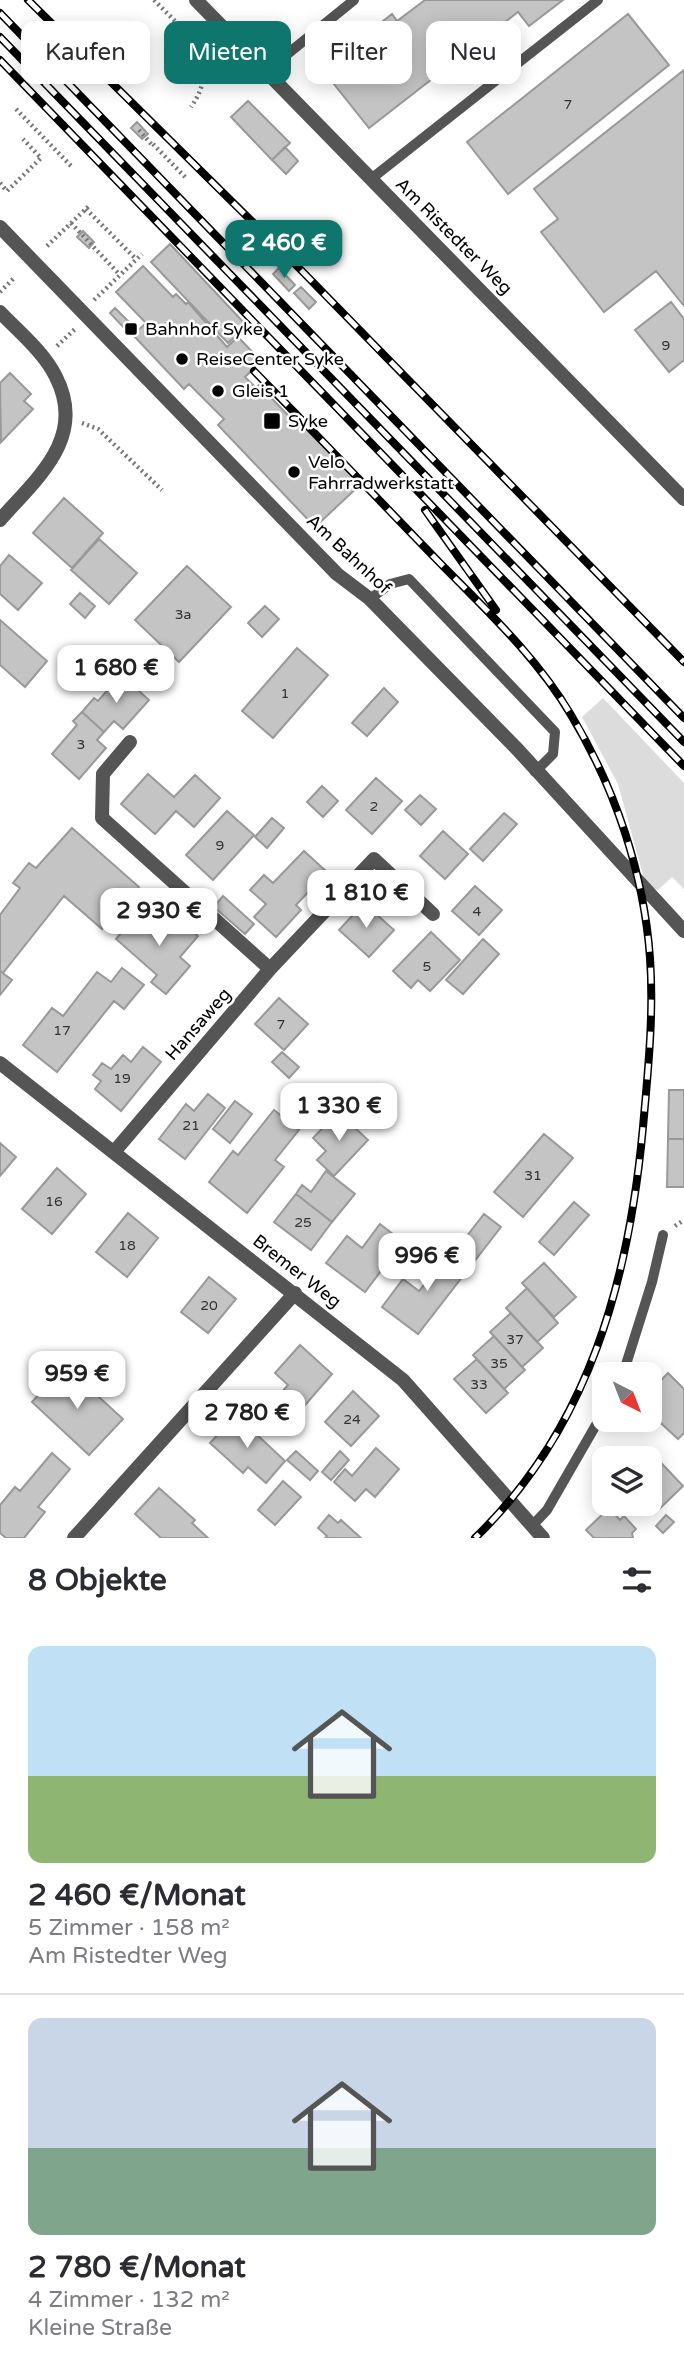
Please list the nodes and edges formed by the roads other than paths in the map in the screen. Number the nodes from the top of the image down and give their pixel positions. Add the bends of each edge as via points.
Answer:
1 (354, 0) edge
2 (598, 0) edge
3 (202, 2) edge
4 (219, 21) edge
5 (291, 51) edge
6 (275, 84) edge
7 (371, 179) junction
8 (0, 227) edge
9 (0, 312) edge
10 (684, 499) edge
11 (0, 520) edge
12 (370, 599) junction
13 (130, 742) dead end
14 (535, 772) junction
15 (433, 914) dead end
16 (684, 931) edge
17 (270, 969) junction
18 (0, 1063) edge
19 (114, 1152) junction
20 (663, 1235) dead end
21 (296, 1293) junction
22 (627, 1362) edge
23 (592, 1432) edge
24 (532, 1526) junction
25 (74, 1538) edge
26 (543, 1538) edge

1 - 5 lane
2 - 7 lane
3 - 4 street, Am Ristedter Weg
6 - 7 street, Am Ristedter Weg
7 - 10 street, Am Ristedter Weg
8 - 12 street, Am Bahnhof via 337,574
9 - 11 street via 56,376 66,407 64,439 47,468
12 - 14 street, Am Bahnhof
12 - 14 lane via 390,584 409,579 537,713 555,732 553,754
13 - 17 street via 103,774 102,818
14 - 16 street, Am Bahnhof
15 - 17 street, Hansaweg via 374,859
17 - 19 street, Hansaweg
18 - 19 street, Bremer Weg
19 - 21 street, Bremer Weg
20 - 22 lane
21 - 24 street, Bremer Weg via 403,1380
21 - 25 street
23 - 24 lane via 547,1510
24 - 26 street, Bremer Weg

